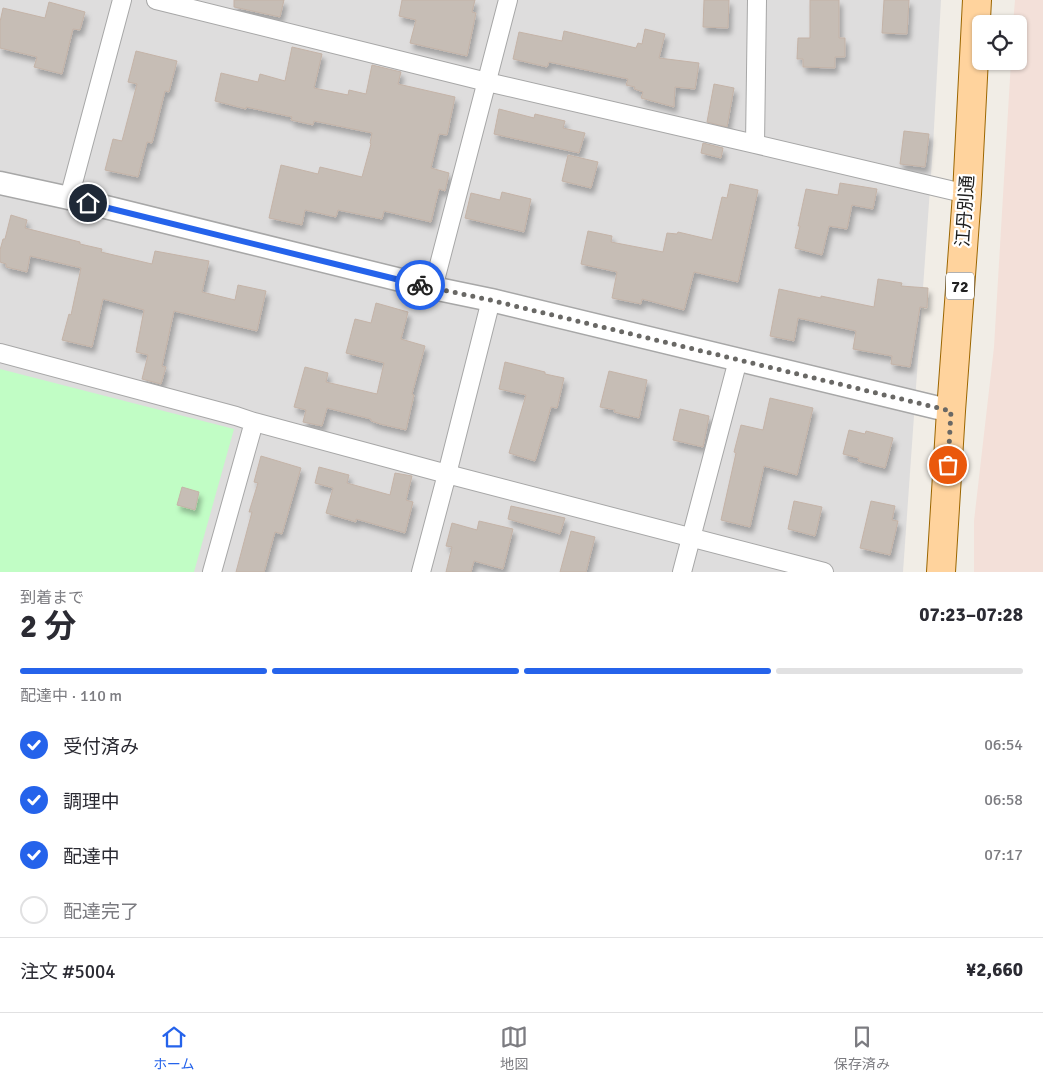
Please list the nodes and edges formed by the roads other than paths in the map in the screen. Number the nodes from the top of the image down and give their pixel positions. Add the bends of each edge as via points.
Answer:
1 (122, 0) edge
2 (156, 0) edge
3 (508, 0) edge
4 (756, 0) edge
5 (977, 0) edge
6 (487, 82) junction
7 (755, 144) junction
8 (0, 183) edge
9 (967, 194) junction
10 (69, 198) junction
11 (433, 288) junction
12 (490, 300) junction
13 (0, 353) edge
14 (738, 360) junction
15 (951, 411) junction
16 (254, 422) junction
17 (447, 474) junction
18 (692, 537) junction
19 (212, 572) edge
20 (421, 572) edge
21 (682, 572) edge
22 (824, 572) edge
23 (941, 572) edge

1 - 10 street
2 - 6 street
3 - 6 street
4 - 7 street
5 - 9 main road, 江丹別通 / 72
6 - 7 street
6 - 11 street
7 - 9 street
8 - 10 street
9 - 15 main road, 江丹別通 / 72
10 - 11 street
11 - 12 street
12 - 14 street
12 - 17 street
13 - 16 street
14 - 15 street
14 - 18 street
15 - 23 main road, 江丹別通 / 72
16 - 17 street
16 - 19 street
17 - 18 street
17 - 20 street
18 - 21 street
18 - 22 street

